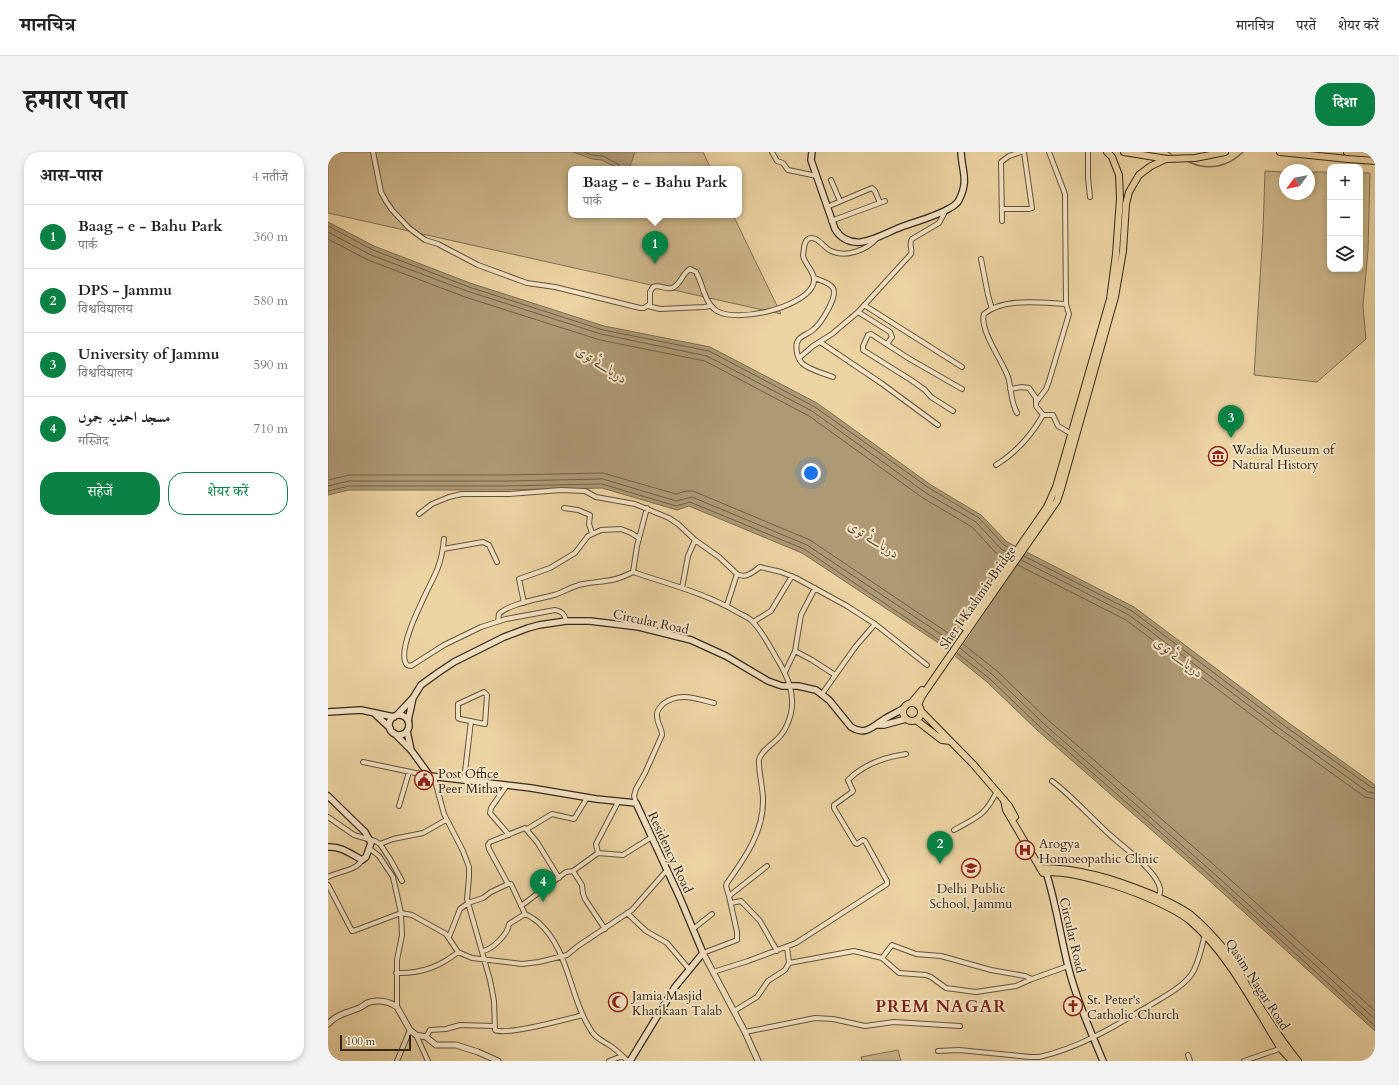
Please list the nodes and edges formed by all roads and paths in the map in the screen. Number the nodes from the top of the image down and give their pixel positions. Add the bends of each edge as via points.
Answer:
1 (372, 152) edge
2 (772, 152) edge
3 (812, 152) edge
4 (960, 152) edge
5 (1021, 152) edge
6 (1024, 152) edge
7 (1049, 152) edge
8 (1088, 152) edge
9 (1107, 152) edge
10 (1124, 152) edge
11 (1225, 152) edge
12 (1280, 152) edge
13 (1347, 152) edge
14 (1375, 154) edge
15 (1187, 155) edge
16 (1166, 159) junction
17 (1375, 161) edge
18 (817, 176) junction
19 (831, 180) dead end
20 (1090, 197) dead end
21 (840, 201) junction
22 (885, 201) dead end
23 (880, 203) junction
24 (827, 207) junction
25 (1003, 209) junction
26 (946, 210) junction
27 (832, 221) junction
28 (1002, 221) dead end
29 (877, 238) junction
30 (981, 259) dead end
31 (814, 278) junction
32 (1066, 304) junction
33 (864, 305) junction
34 (648, 306) junction
35 (710, 306) junction
36 (992, 309) junction
37 (858, 312) junction
38 (820, 342) junction
39 (887, 344) junction
40 (799, 358) junction
41 (962, 367) dead end
42 (833, 377) dead end
43 (962, 389) dead end
44 (1010, 389) junction
45 (1037, 401) junction
46 (1040, 411) junction
47 (953, 412) dead end
48 (1017, 413) dead end
49 (938, 425) dead end
50 (1070, 433) junction
51 (996, 465) dead end
52 (564, 508) dead end
53 (647, 508) junction
54 (1049, 508) junction
55 (419, 514) dead end
56 (592, 533) junction
57 (639, 538) junction
58 (444, 539) dead end
59 (695, 540) junction
60 (443, 549) junction
61 (497, 562) dead end
62 (633, 572) junction
63 (737, 574) junction
64 (792, 576) junction
65 (682, 588) junction
66 (815, 588) junction
67 (524, 603) junction
68 (727, 605) junction
69 (498, 621) junction
70 (566, 621) junction
71 (753, 622) junction
72 (874, 624) junction
73 (795, 651) junction
74 (927, 665) dead end
75 (784, 672) junction
76 (835, 675) junction
77 (790, 686) junction
78 (822, 694) junction
79 (920, 695) junction
80 (413, 698) junction
81 (912, 702) junction
82 (714, 703) dead end
83 (918, 705) junction
84 (903, 709) junction
85 (921, 711) junction
86 (328, 712) edge
87 (373, 713) junction
88 (395, 716) junction
89 (906, 719) junction
90 (408, 720) junction
91 (916, 720) junction
92 (471, 721) junction
93 (877, 725) junction
94 (390, 728) junction
95 (407, 731) junction
96 (394, 733) junction
97 (950, 741) junction
98 (411, 750) junction
99 (906, 754) dead end
100 (363, 762) dead end
101 (409, 772) junction
102 (432, 776) junction
103 (464, 780) junction
104 (1052, 781) dead end
105 (507, 785) junction
106 (997, 791) junction
107 (328, 796) edge
108 (587, 798) junction
109 (618, 802) junction
110 (636, 803) junction
111 (399, 806) dead end
112 (328, 817) edge
113 (446, 820) junction
114 (527, 829) junction
115 (954, 830) dead end
116 (509, 835) junction
117 (652, 837) junction
118 (369, 839) junction
119 (380, 844) junction
120 (328, 847) edge
121 (369, 848) junction
122 (598, 853) junction
123 (362, 860) junction
124 (767, 866) dead end
125 (667, 870) junction
126 (1043, 870) junction
127 (573, 871) junction
128 (328, 877) edge
129 (559, 878) junction
130 (402, 881) dead end
131 (508, 884) junction
132 (329, 888) edge
133 (729, 896) junction
134 (1158, 900) junction
135 (468, 903) junction
136 (731, 903) junction
137 (521, 906) junction
138 (401, 913) junction
139 (627, 913) junction
140 (525, 914) junction
141 (712, 914) dead end
142 (605, 929) junction
143 (693, 929) junction
144 (1204, 935) junction
145 (449, 937) junction
146 (787, 947) junction
147 (483, 951) junction
148 (777, 951) junction
149 (458, 952) junction
150 (704, 953) junction
151 (562, 958) junction
152 (882, 958) junction
153 (485, 960) junction
154 (789, 963) junction
155 (1068, 966) junction
156 (690, 969) junction
157 (714, 972) junction
158 (396, 973) junction
159 (1032, 979) junction
160 (397, 1007) junction
161 (734, 1011) junction
162 (583, 1015) junction
163 (328, 1024) edge
164 (494, 1026) junction
165 (960, 1026) dead end
166 (410, 1030) junction
167 (745, 1032) junction
168 (416, 1035) junction
169 (426, 1037) junction
170 (1093, 1037) junction
171 (1284, 1048) junction
172 (938, 1051) dead end
173 (1188, 1055) dead end
174 (622, 1056) junction
175 (397, 1061) edge
176 (428, 1061) edge
177 (498, 1061) edge
178 (609, 1061) edge
179 (629, 1061) edge
180 (758, 1061) edge
181 (1103, 1061) edge
182 (1190, 1061) edge
183 (1244, 1061) edge
184 (1292, 1061) edge
185 (1298, 1061) edge

1 - 34 street via 381,192 386,201 392,210 425,240 478,265 527,283 555,287 640,308
2 - 18 street via 777,161 783,163 788,170
3 - 18 main road via 811,160
4 - 26 main road via 964,168 964,185 959,200
5 - 25 street via 1001,162
6 - 25 street via 1032,208
7 - 32 street via 1065,194
8 - 20 street
9 - 50 main road via 1112,156 1120,175 1116,254 1110,299
10 - 16 main road
11 - 15 main road via 1195,158
12 - 17 main road
13 - 14 main road
15 - 16 main road
16 - 54 main road via 1139,175 1129,192 1116,297 1061,489 1057,501
18 - 24 main road
19 - 21 street
21 - 23 street via 872,188
21 - 24 street
22 - 23 street
23 - 27 street
24 - 27 main road
25 - 28 street
26 - 29 main road
26 - 33 street via 939,223 912,239 911,254
27 - 29 main road via 838,234 847,240 862,242
29 - 31 street via 862,250 849,253 831,252 810,238 805,242 803,254
30 - 36 street
31 - 35 street via 814,284 807,293 786,306 772,310 738,316 727,315
31 - 40 street via 832,287 835,293 820,324 799,340
32 - 36 street via 1015,302
32 - 45 street via 1068,318 1049,381
33 - 37 street
33 - 41 street
34 - 35 street
34 - 35 street via 652,287 672,288 690,269 696,272
36 - 44 street via 984,314 984,326 1007,375
37 - 38 street
37 - 39 street via 890,332 892,337
38 - 40 street
38 - 49 street
39 - 43 street
39 - 47 street via 870,334 863,349 911,380
40 - 42 street via 803,364
44 - 45 street via 1028,387
44 - 48 street via 1011,401
45 - 46 street
46 - 50 street via 1052,415 1058,426
46 - 51 street via 1037,426 1022,445
50 - 54 main road
52 - 56 street via 590,514 589,524
53 - 55 street via 596,497 585,491 560,490 462,494 432,504
53 - 57 street
53 - 59 street via 675,522
54 - 79 main road, Sher I Kashmir Bridge
56 - 57 street via 621,529
56 - 67 street via 572,555 550,568 519,579
57 - 62 street
58 - 60 street
59 - 63 street
59 - 65 street via 688,556
60 - 61 street via 483,542 490,547
60 - 69 street via 438,568 408,634 404,659 406,664 411,666 456,639
62 - 65 street
62 - 67 street via 617,580 581,584
63 - 64 street via 746,576 760,567
63 - 68 street
64 - 66 street
64 - 71 street via 770,611
65 - 68 street
66 - 72 street
66 - 73 street via 800,618
67 - 69 street via 501,612
68 - 71 street
69 - 70 street via 555,610 564,614
70 - 77 main road, Circular Road via 616,624 691,640 721,653 768,681
70 - 80 main road, Circular Road via 516,632 461,658 425,682
71 - 75 street
72 - 74 street
72 - 76 street
73 - 75 street
73 - 76 street
75 - 77 street
76 - 78 street
77 - 78 main road, Circular Road via 808,687
77 - 133 street via 792,703 789,721 782,734 762,753 759,760 763,788 762,814 756,837 727,883
78 - 93 main road, Circular Road via 856,730 866,730
79 - 81 main road
79 - 83 main road
80 - 88 main road, Circular Road
80 - 90 main road
81 - 83 main road
81 - 84 main road
82 - 110 street via 679,696 659,707 656,716 662,735 646,773 636,789
83 - 85 main road
84 - 89 main road via 902,713
84 - 93 main road
85 - 91 main road
85 - 97 main road, Circular Road
86 - 87 main road via 355,710
87 - 88 main road
87 - 94 main road
88 - 90 main road via 404,716
88 - 94 main road via 390,722
89 - 91 main road
89 - 93 main road
90 - 95 main road
91 - 97 main road via 942,740
92 - 92 street via 485,724 486,692 457,705 458,718
92 - 103 street
94 - 96 main road
95 - 96 main road via 402,734
95 - 98 main road
96 - 98 main road
97 - 106 main road, Circular Road
98 - 102 main road
99 - 146 street via 884,758 861,769 848,780 853,791 835,803 834,807 855,843 865,841 887,884
100 - 101 street
101 - 102 street
101 - 111 street
102 - 103 main road, Residency Road
102 - 113 street
103 - 105 main road, Residency Road
104 - 134 street via 1066,791 1109,835 1140,860 1158,883
105 - 108 main road, Residency Road
105 - 116 street via 490,813
106 - 115 street via 982,814
106 - 126 main road, Circular Road
107 - 118 main road via 362,828
108 - 109 main road, Residency Road
108 - 114 street via 574,819 552,814
109 - 110 main road, Residency Road
109 - 122 street via 596,844
110 - 117 main road, Residency Road
112 - 118 street via 354,834
113 - 119 street via 423,834
113 - 135 street via 469,866
114 - 116 street via 523,828
114 - 129 street
116 - 131 street via 488,845
117 - 122 street via 623,855
117 - 125 main road, Residency Road
118 - 119 street
118 - 121 main road
119 - 130 street
120 - 123 main road via 342,849
121 - 123 main road
121 - 138 street via 379,856 392,876
122 - 127 street
123 - 128 street via 357,866
124 - 133 street
125 - 139 street
125 - 143 main road, Residency Road
126 - 134 main road, Qasim Nagar Road via 1066,869 1100,875 1122,882
126 - 155 main road, Circular Road via 1055,904
127 - 129 street
127 - 142 street via 582,885 585,899
129 - 137 street
131 - 135 street
131 - 137 street via 512,885
132 - 138 street via 352,930
133 - 136 street
134 - 144 main road, Qasim Nagar Road via 1182,915
134 - 171 main road, Qasim Nagar Road via 1190,914 1219,943
135 - 145 street via 460,909
135 - 147 street
136 - 148 street via 744,903 760,921
136 - 150 street via 737,940
137 - 140 street
138 - 145 street via 414,915
138 - 158 street via 402,935
139 - 142 street
139 - 156 street via 646,931 667,942
140 - 147 street via 509,924 495,945
140 - 151 street via 547,932
141 - 143 street
142 - 151 street
143 - 150 main road, Residency Road
144 - 170 street via 1194,971 1187,980 1122,1022
144 - 171 main road, Qasim Nagar Road via 1225,959
145 - 149 street
146 - 148 street
146 - 154 street
147 - 153 street
148 - 157 street
149 - 153 street
149 - 158 street via 439,965 413,973
150 - 156 main road
150 - 157 street, Residency Road
151 - 153 street via 522,964
151 - 162 street
152 - 154 street via 854,951
152 - 159 street via 892,945 916,954 941,956
152 - 159 street via 899,973 926,975 950,989 986,991 1016,986
153 - 164 street via 493,992
154 - 161 street via 785,970 765,984 757,997
155 - 159 street
155 - 170 main road, Circular Road
156 - 179 main road via 672,990
157 - 161 street, Residency Road
158 - 160 street
160 - 163 street via 382,1001 371,1002 336,1016
160 - 166 street
161 - 167 street, Residency Road
162 - 164 street via 516,1030 496,1032
162 - 174 street via 593,1033
164 - 169 street via 458,1025 430,1030
165 - 167 street via 894,1022 865,1026 815,1018
166 - 168 street
166 - 175 street
167 - 180 street, Residency Road
168 - 169 street
168 - 176 street
169 - 177 street via 436,1045 456,1045
170 - 172 street via 1039,1057 958,1050
170 - 181 main road, Circular Road
171 - 183 street
171 - 184 main road, Qasim Nagar Road
171 - 185 main road, Qasim Nagar Road
173 - 182 street
174 - 178 street
174 - 179 street

